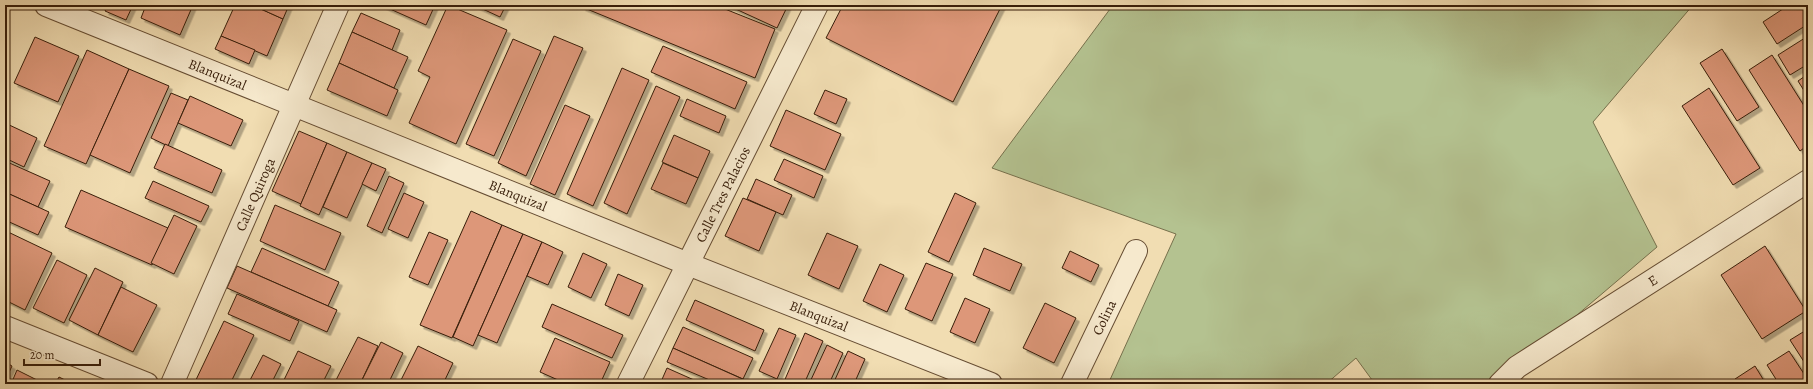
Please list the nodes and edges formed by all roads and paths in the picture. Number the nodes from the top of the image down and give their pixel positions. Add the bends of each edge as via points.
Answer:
1 (46, 5) edge
2 (338, 5) edge
3 (817, 5) edge
4 (295, 104) junction
5 (1808, 181) edge
6 (1136, 251) dead end
7 (688, 264) junction
8 (5, 327) edge
9 (147, 384) edge
10 (172, 384) edge
11 (628, 384) edge
12 (991, 384) edge
13 (1072, 384) edge
14 (1500, 384) edge

1 - 4 street, Blanquizal
2 - 4 street, Calle Quiroga
3 - 7 street, Calle Tres Palacios
4 - 7 street, Blanquizal
4 - 10 street, Calle Quiroga
5 - 14 street, E via 1517,367
6 - 13 street, Colina
7 - 11 street, Calle Tres Palacios
7 - 12 street, Blanquizal
8 - 9 street

